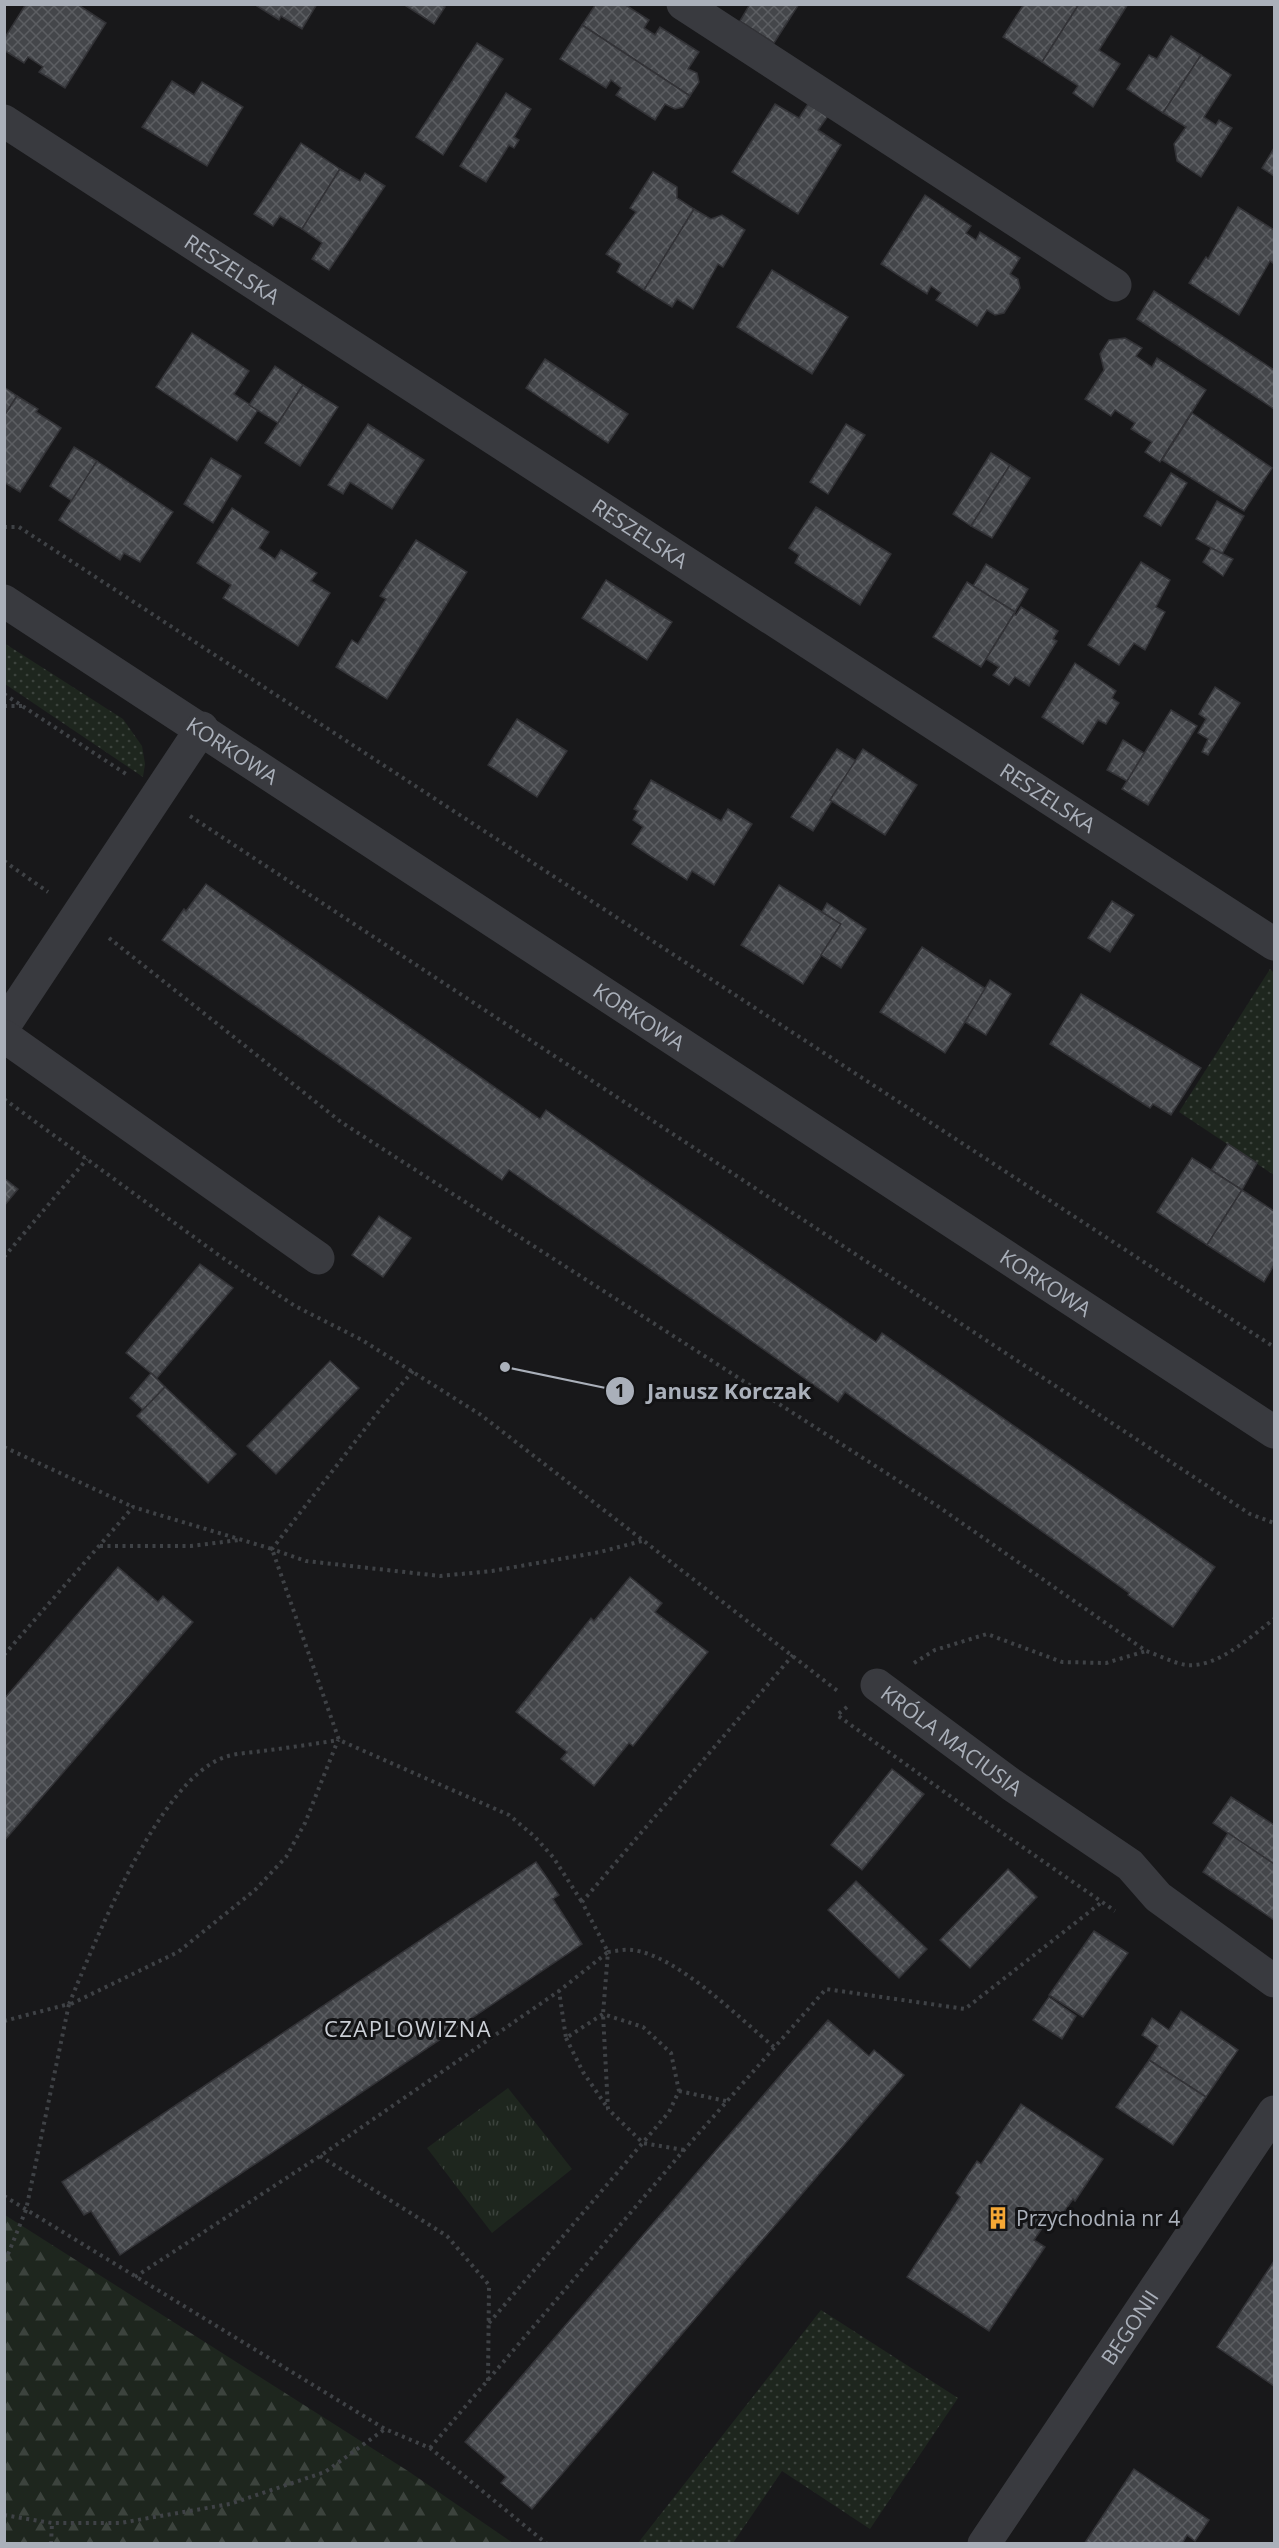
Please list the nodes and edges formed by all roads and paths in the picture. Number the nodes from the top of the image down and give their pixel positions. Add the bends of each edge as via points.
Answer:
1 (683, 4) edge
2 (4, 122) edge
3 (1115, 285) dead end
4 (4, 527) edge
5 (4, 600) edge
6 (4, 694) edge
7 (4, 706) edge
8 (23, 706) junction
9 (202, 728) junction
10 (159, 795) junction
11 (4, 861) edge
12 (78, 914) junction
13 (1275, 944) edge
14 (4, 1026) edge
15 (4, 1036) edge
16 (4, 1099) edge
17 (87, 1159) junction
18 (4, 1257) edge
19 (318, 1258) dead end
20 (1275, 1347) edge
21 (413, 1371) junction
22 (1275, 1432) edge
23 (4, 1447) edge
24 (133, 1507) junction
25 (1275, 1523) edge
26 (242, 1539) junction
27 (643, 1541) junction
28 (99, 1546) junction
29 (272, 1549) junction
30 (1275, 1619) edge
31 (1146, 1651) junction
32 (4, 1655) edge
33 (793, 1655) junction
34 (864, 1694) junction
35 (339, 1740) junction
36 (582, 1902) junction
37 (1102, 1902) junction
38 (1121, 1915) dead end
39 (608, 1952) junction
40 (1275, 1981) edge
41 (559, 1991) junction
42 (69, 2004) junction
43 (603, 2014) junction
44 (4, 2020) edge
45 (566, 2038) junction
46 (774, 2047) junction
47 (678, 2091) junction
48 (726, 2101) junction
49 (608, 2109) junction
50 (1275, 2112) edge
51 (643, 2143) junction
52 (684, 2150) junction
53 (320, 2156) junction
54 (4, 2196) edge
55 (26, 2210) junction
56 (4, 2264) edge
57 (135, 2277) junction
58 (489, 2323) junction
59 (488, 2382) junction
60 (386, 2429) junction
61 (430, 2448) junction
62 (4, 2515) edge
63 (52, 2523) junction
64 (51, 2544) edge
65 (547, 2544) edge
66 (984, 2544) edge

1 - 3 street
2 - 13 street, RESZELSKA
4 - 20 path via 19,527
5 - 9 street, KORKOWA
6 - 8 path
7 - 8 path
8 - 10 path
9 - 10 street
9 - 22 street, KORKOWA
10 - 12 street
10 - 25 path via 1250,1514
11 - 12 path
12 - 14 street
12 - 31 path via 340,1122 936,1505
15 - 19 street
16 - 17 path, KRÓLA MACIUSIA
17 - 18 path
17 - 21 path, KRÓLA MACIUSIA via 295,1306
21 - 27 path, KRÓLA MACIUSIA via 481,1415
21 - 29 path
23 - 24 path
24 - 26 path
24 - 28 path
26 - 28 path via 191,1546
26 - 29 path
27 - 29 path via 514,1567 440,1576 306,1561
27 - 33 path, KRÓLA MACIUSIA
28 - 32 path
29 - 35 path
30 - 31 path via 1232,1650 1204,1664 1185,1665
31 - 34 path via 1106,1663 1062,1662 987,1634 935,1650
33 - 34 path, KRÓLA MACIUSIA
33 - 36 path
34 - 37 path via 837,1715
34 - 40 street, KRÓLA MACIUSIA via 1012,1785 1130,1865 1158,1897
35 - 36 path via 509,1815 553,1857
35 - 42 path via 305,1823 286,1857 255,1890 178,1952
35 - 42 path via 225,1757 201,1769 166,1809 118,1897
36 - 39 path
37 - 38 path
37 - 46 path via 965,2009 826,1989
39 - 41 path
39 - 43 path
39 - 46 path via 631,1949 688,1974
41 - 45 path
41 - 53 path
42 - 44 path
42 - 55 path
43 - 45 path
43 - 47 path via 643,2027 671,2053
43 - 49 path
45 - 49 path via 583,2073
46 - 48 path
47 - 48 path
47 - 51 path via 669,2112
48 - 52 path
49 - 51 path
50 - 66 street, BEGONII
51 - 52 path
51 - 58 path
52 - 59 path
53 - 57 path
53 - 58 path via 447,2236 489,2285
54 - 55 path
55 - 56 path
55 - 57 path
57 - 60 path
58 - 59 path
59 - 61 path
60 - 61 path
60 - 63 path via 324,2472 230,2504 120,2523
61 - 65 path
62 - 63 path
63 - 64 path

